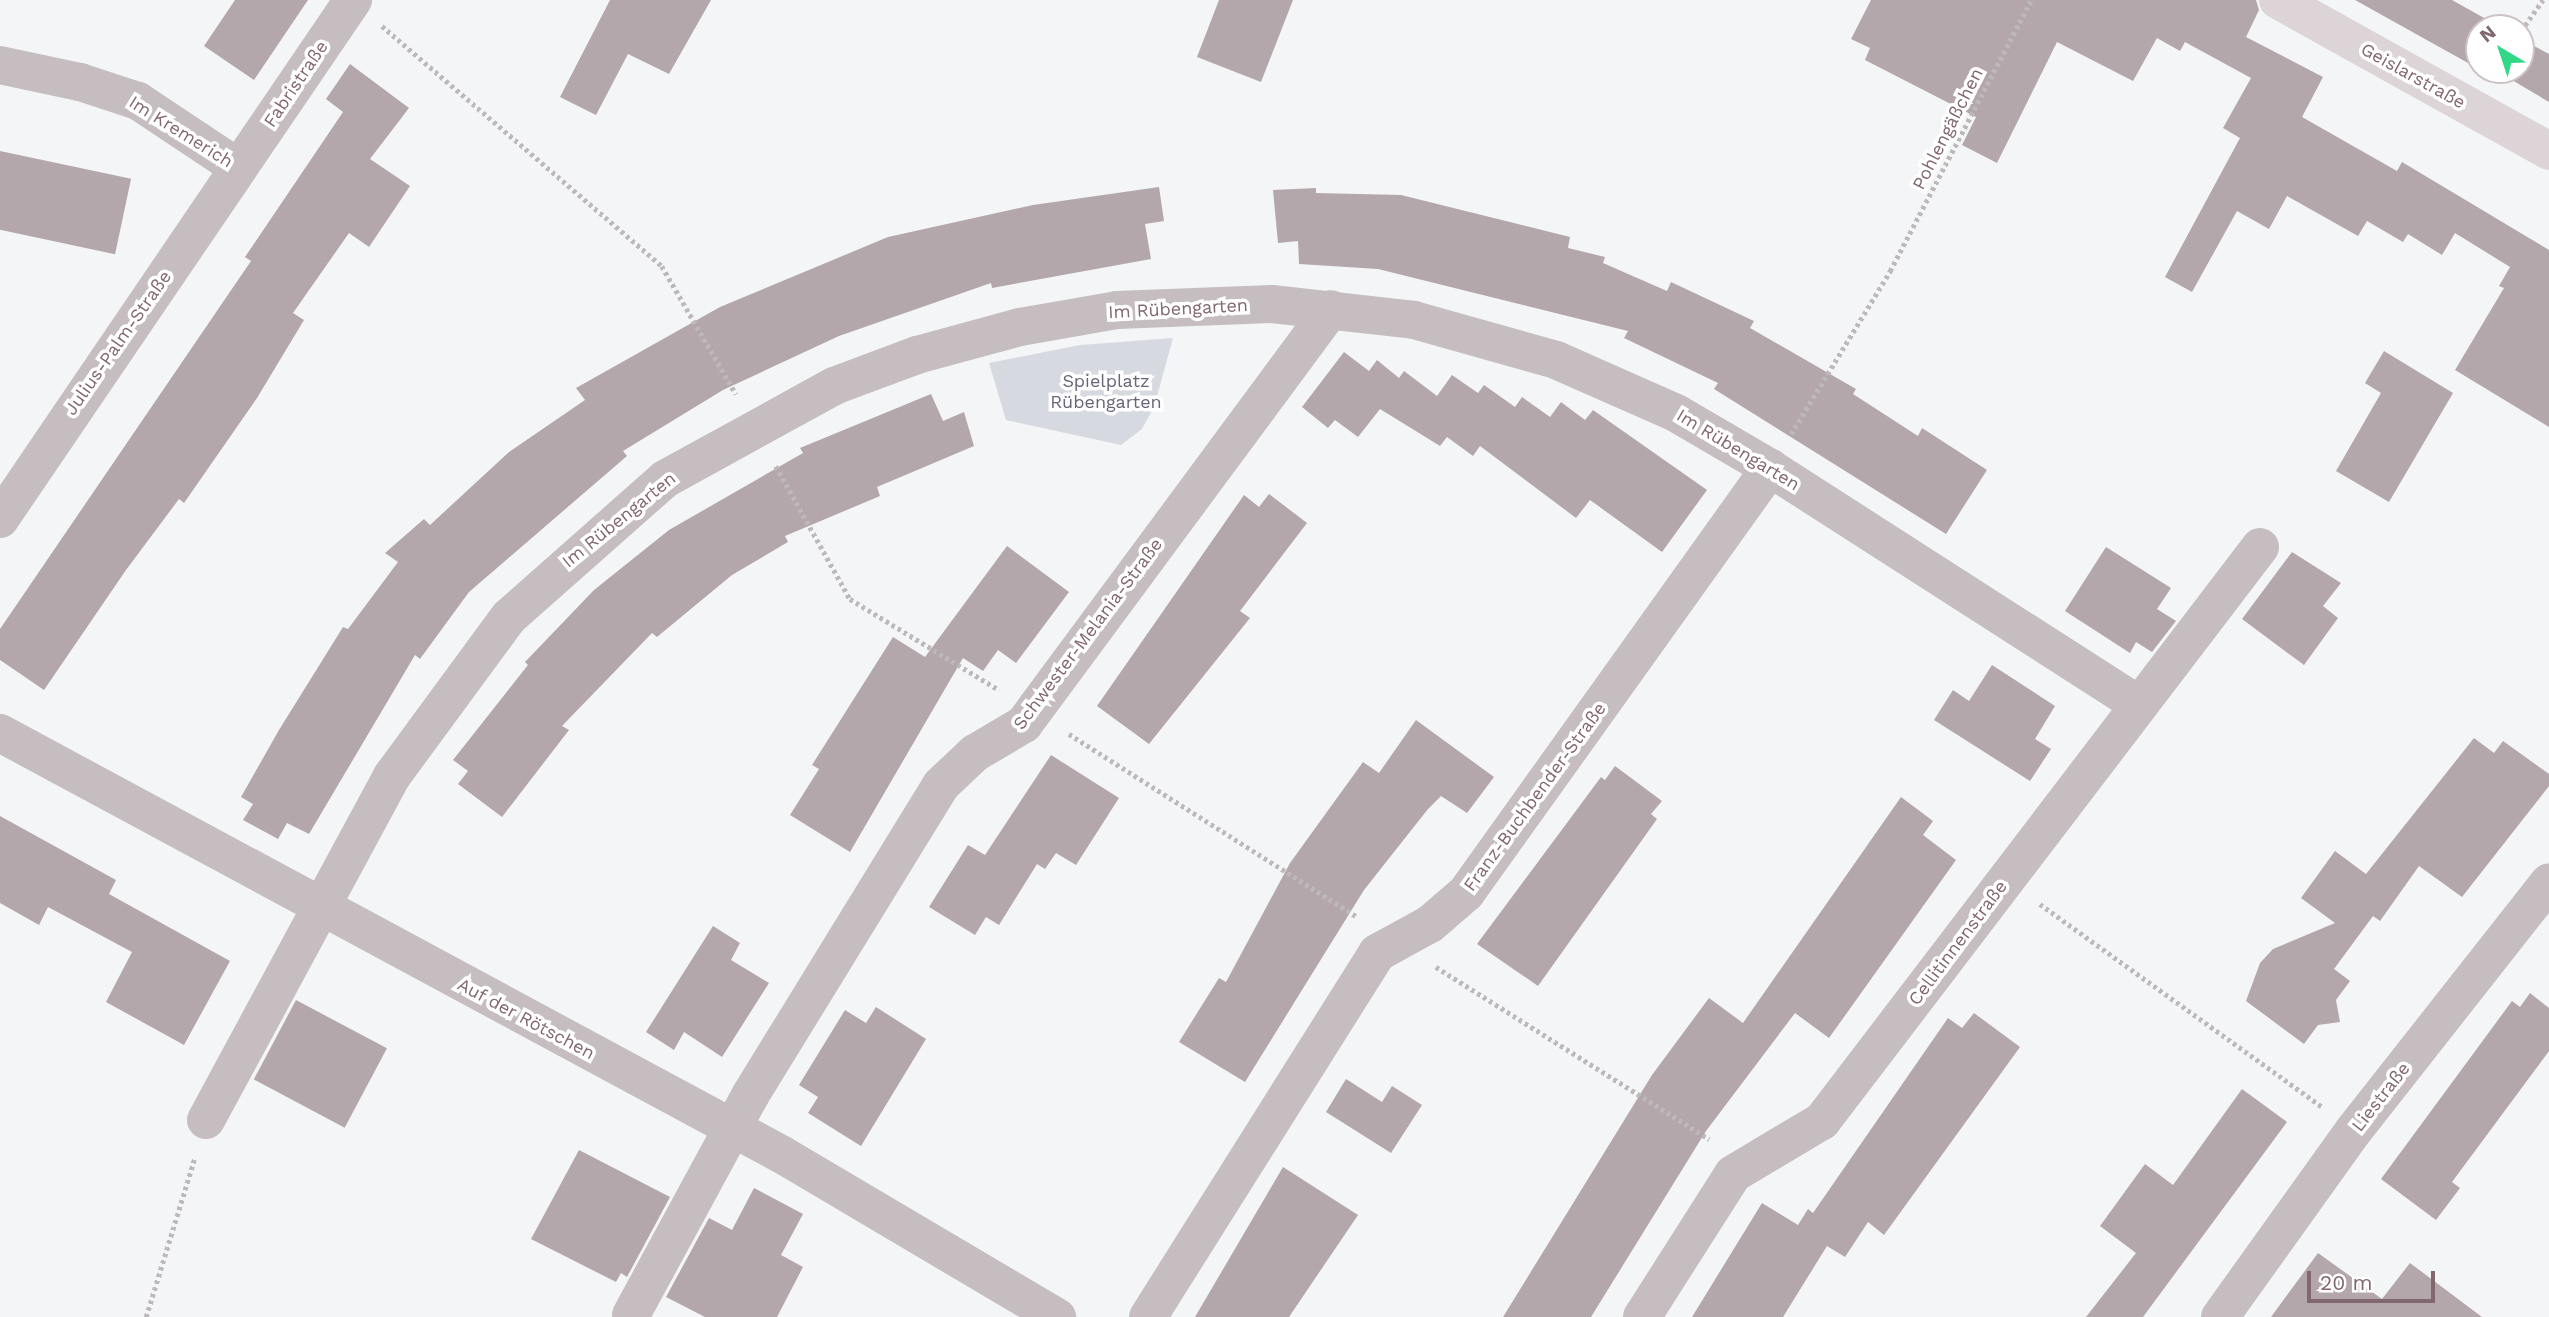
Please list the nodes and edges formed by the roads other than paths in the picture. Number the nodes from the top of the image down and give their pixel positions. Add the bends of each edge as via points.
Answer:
1 (353, 0) edge
2 (2278, 0) edge
3 (0, 65) edge
4 (2549, 151) edge
5 (239, 168) junction
6 (1331, 309) junction
7 (1770, 468) junction
8 (0, 519) edge
9 (2260, 547) dead end
10 (2138, 704) junction
11 (0, 733) edge
12 (2549, 883) edge
13 (321, 909) junction
14 (206, 1120) road end
15 (732, 1128) junction
16 (631, 1315) dead end
17 (1057, 1317) edge
18 (1148, 1317) edge
19 (1642, 1317) edge
20 (2220, 1317) edge

1 - 5 street, Fabristraße
2 - 4 street, Geislarstraße
3 - 5 street, Im Kremerich via 80,82 138,101
5 - 8 street, Julius-Palm-Straße
6 - 7 street, Im Rübengarten via 1414,320 1556,360 1676,413
6 - 13 street, Im Rübengarten via 1272,304 1117,310 1020,327 917,355 846,381 665,479 509,618 392,776
6 - 15 street, Schwester-Melania-Straße via 1034,711 1015,732 959,765 942,785
7 - 10 street, Im Rübengarten
7 - 18 street, Franz-Buchbender-Straße via 1466,893 1430,924 1377,953
9 - 10 street, Cellitinnenstraße
10 - 19 street, Cellitinnenstraße via 1822,1121 1733,1174
11 - 13 street, Auf der Rötschen
12 - 20 street, Liestraße via 2354,1130
13 - 14 street
13 - 15 street, Auf der Rötschen
15 - 16 street
15 - 17 street, Auf der Rötschen

